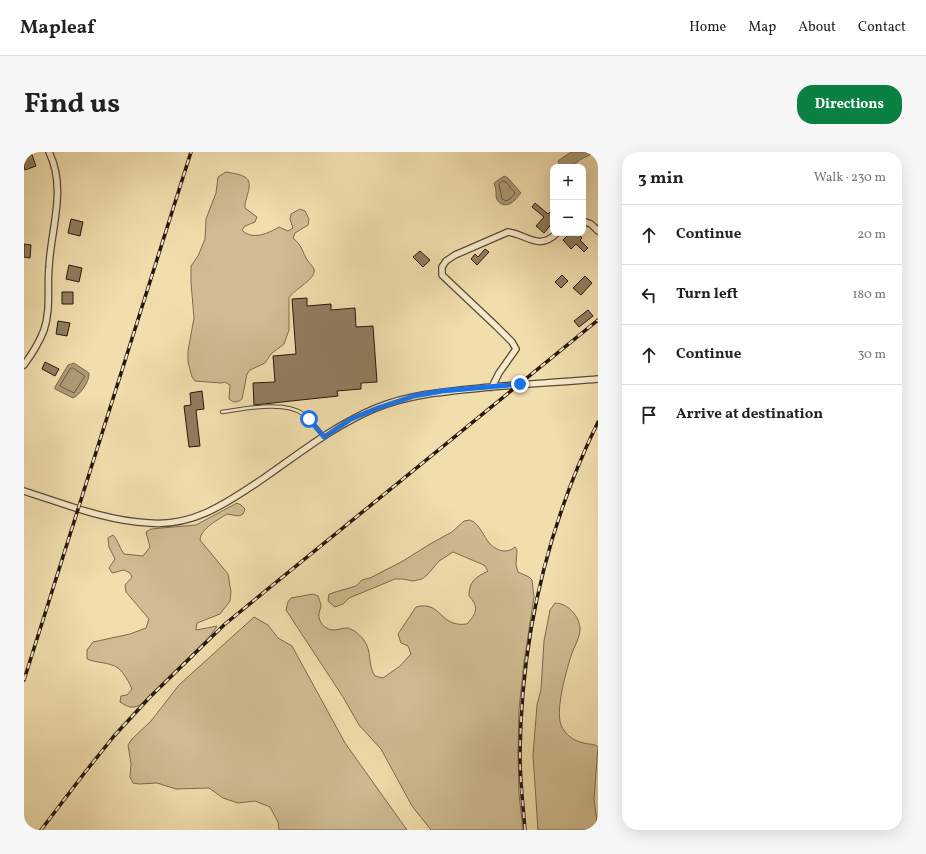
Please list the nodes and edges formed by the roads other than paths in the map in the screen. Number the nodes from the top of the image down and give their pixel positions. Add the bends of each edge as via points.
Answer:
1 (49, 152) edge
2 (586, 222) edge
3 (598, 231) edge
4 (554, 236) edge
5 (24, 365) edge
6 (598, 379) edge
7 (492, 387) junction
8 (222, 412) dead end
9 (324, 437) junction
10 (24, 492) edge

1 - 5 street via 58,188 49,266 48,311 44,331 34,352
2 - 3 street
4 - 7 street via 548,241 538,242 508,232 455,255 442,267 442,275 512,342 516,349
6 - 7 street
7 - 9 street via 414,396 351,419
8 - 9 lane via 288,407 303,414
9 - 10 street via 212,511 187,520 150,524 131,521 103,516

